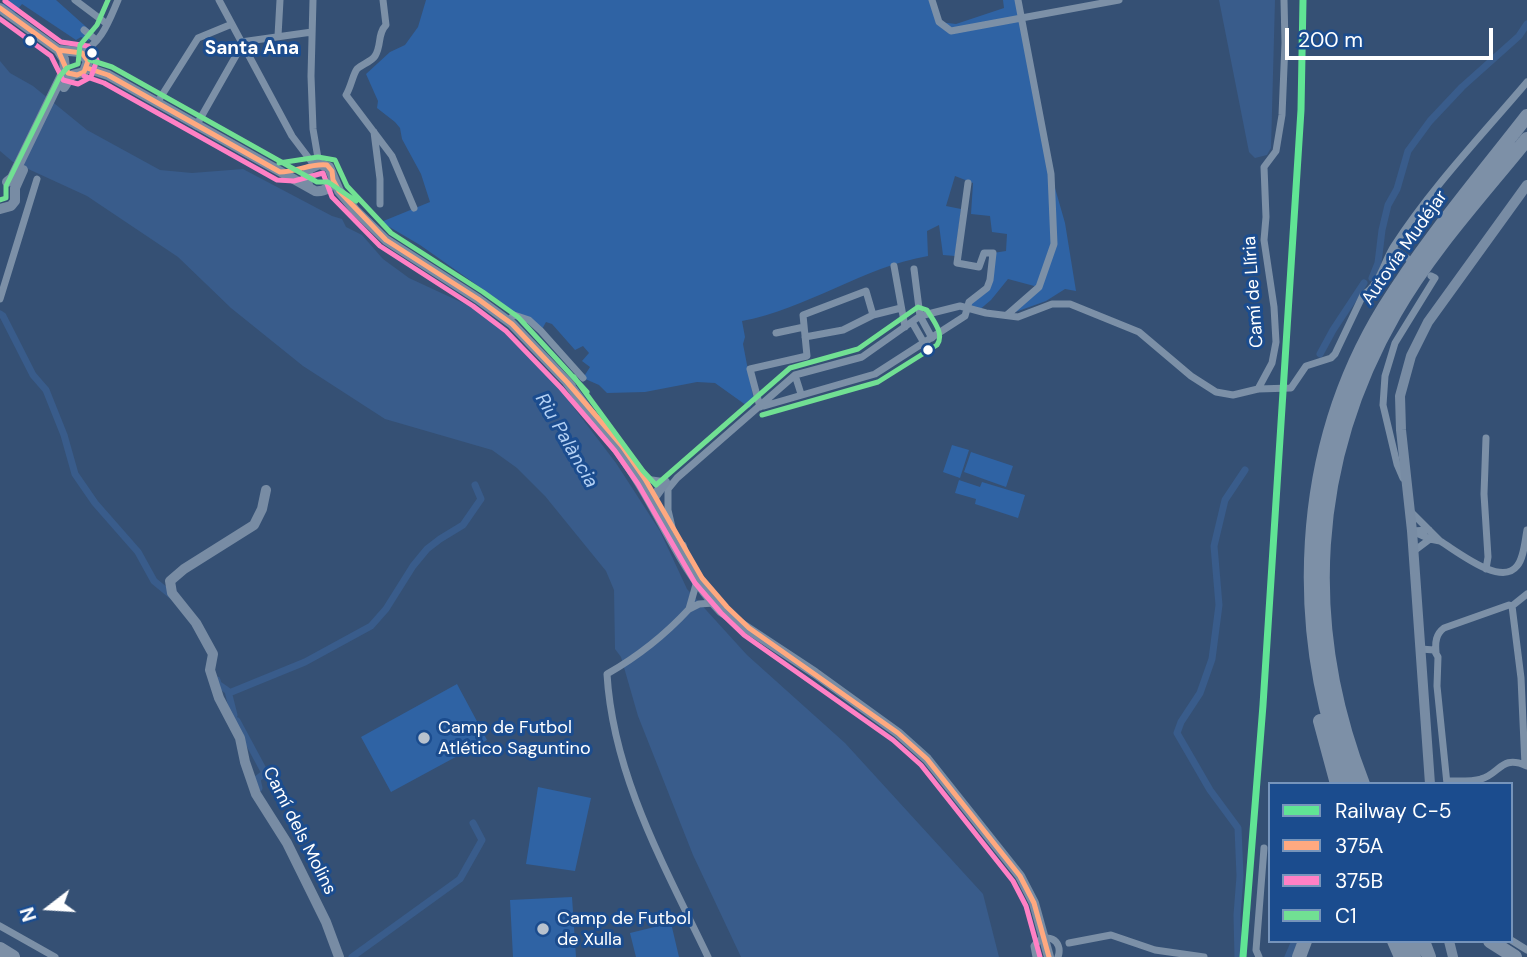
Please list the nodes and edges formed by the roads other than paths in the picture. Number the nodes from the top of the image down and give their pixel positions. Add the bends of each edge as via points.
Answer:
1 (75, 0) edge
2 (118, 0) edge
3 (219, 0) edge
4 (280, 0) edge
5 (313, 0) edge
6 (383, 0) edge
7 (932, 0) edge
8 (1018, 0) edge
9 (1119, 0) edge
10 (1284, 0) edge
11 (0, 8) edge
12 (1021, 18) junction
13 (107, 24) junction
14 (232, 24) junction
15 (84, 30) dead end
16 (312, 32) junction
17 (278, 36) junction
18 (96, 40) junction
19 (242, 44) junction
20 (75, 59) junction
21 (1527, 82) edge
22 (157, 103) junction
23 (1527, 116) edge
24 (196, 125) junction
25 (373, 132) junction
26 (1527, 139) edge
27 (314, 166) junction
28 (280, 172) junction
29 (37, 178) dead end
30 (333, 180) junction
31 (968, 183) dead end
32 (7, 184) edge
33 (309, 185) junction
34 (1527, 185) edge
35 (324, 190) junction
36 (380, 204) dead end
37 (414, 208) dead end
38 (355, 210) junction
39 (2, 211) edge
40 (1393, 248) junction
41 (1407, 258) dead end
42 (894, 266) dead end
43 (914, 270) dead end
44 (1431, 276) dead end
45 (0, 299) edge
46 (901, 308) junction
47 (968, 308) junction
48 (873, 315) junction
49 (1007, 315) junction
50 (920, 316) junction
51 (508, 321) junction
52 (908, 324) junction
53 (804, 327) junction
54 (776, 333) dead end
55 (805, 337) junction
56 (932, 338) junction
57 (924, 343) junction
58 (795, 375) junction
59 (583, 378) dead end
60 (1258, 389) junction
61 (801, 394) junction
62 (760, 407) junction
63 (1332, 428) junction
64 (1486, 438) dead end
65 (641, 478) junction
66 (1406, 483) junction
67 (666, 486) junction
68 (266, 490) dead end
69 (1329, 495) junction
70 (655, 496) junction
71 (1410, 511) junction
72 (1429, 530) junction
73 (1527, 530) edge
74 (1412, 531) junction
75 (676, 537) junction
76 (1430, 539) junction
77 (1440, 541) junction
78 (1414, 551) junction
79 (1486, 569) junction
80 (697, 581) junction
81 (1527, 594) edge
82 (692, 597) junction
83 (706, 600) junction
84 (1512, 606) junction
85 (727, 607) junction
86 (689, 609) junction
87 (749, 628) junction
88 (1421, 649) junction
89 (1436, 653) junction
90 (1526, 765) edge
91 (1336, 782) edge
92 (1348, 782) edge
93 (1362, 782) edge
94 (1371, 782) edge
95 (1430, 782) edge
96 (1447, 782) edge
97 (1264, 848) dead end
98 (0, 926) edge
99 (1045, 937) junction
100 (1058, 943) junction
101 (1069, 943) junction
102 (1493, 943) edge
103 (0, 949) edge
104 (1059, 956) edge
105 (13, 957) edge
106 (55, 957) edge
107 (340, 957) edge
108 (708, 957) edge
109 (1036, 957) edge
110 (1049, 957) edge
111 (1204, 957) edge
112 (1259, 957) edge
113 (1514, 957) edge

1 - 13 street
2 - 13 street
3 - 14 street
4 - 17 street
5 - 16 street
6 - 25 street via 386,25 380,31 378,50 355,73 346,95
7 - 12 street via 939,22 951,31
8 - 12 street
9 - 12 street
10 - 60 street, Camí de Llíria via 1282,115 1276,151 1264,167 1264,240 1276,342 1272,363
11 - 20 main road
12 - 49 street via 1051,174 1054,244 1039,287
13 - 18 street
14 - 19 street
14 - 22 street via 198,38
15 - 18 street
16 - 17 street
16 - 27 street
17 - 19 street
18 - 20 street
19 - 24 street
19 - 27 street via 292,136
20 - 22 main road
20 - 32 main road
21 - 40 street via 1433,192
22 - 24 main road
23 - 63 highway, Autovía Mudéjar via 1383,309
24 - 28 main road
25 - 36 street
25 - 37 street via 392,156
26 - 69 highway, Autovía Mudéjar via 1396,311 1352,405
27 - 28 main road
27 - 30 main road via 329,167
27 - 33 main road via 306,177
28 - 33 main road
29 - 45 street
30 - 35 main road
30 - 38 main road
31 - 47 street via 957,263 979,267 984,253 993,253 987,288
32 - 39 main road via 15,201
33 - 35 main road via 315,191
34 - 66 main road via 1428,321 1411,356 1400,396
35 - 38 main road
38 - 51 main road via 386,240
40 - 41 street
40 - 60 street via 1377,283 1363,295 1335,354 1306,366 1291,388
42 - 46 street
43 - 50 street
44 - 66 street via 1435,278 1395,343 1385,376 1383,405
46 - 48 street
46 - 52 street
47 - 49 street
47 - 50 street
47 - 56 street via 965,316
48 - 53 street via 866,291 803,315
48 - 55 street via 843,330
49 - 60 street via 1018,317 1052,304 1070,304 1139,332 1208,388 1233,396
50 - 52 street
50 - 56 street
51 - 59 street via 514,315 529,320
51 - 65 main road via 567,382
52 - 57 street
52 - 58 street via 862,357
53 - 54 street
53 - 55 street
55 - 62 street via 807,356 750,369
56 - 57 street
57 - 61 street via 875,374
58 - 61 street
58 - 62 street
61 - 62 street
62 - 67 street
63 - 91 highway via 1317,464 1303,560 1304,628 1315,705
63 - 92 highway, Autovía Mudéjar via 1316,495 1310,560 1311,626 1324,704
64 - 79 street
65 - 67 street
65 - 70 main road
65 - 75 main road
66 - 71 main road
67 - 70 main road
67 - 75 street
68 - 107 main road, Camí dels Molins via 254,525 170,581 172,593 196,622 213,654 210,670 240,737 256,794 286,843
69 - 93 highway, Autovía Mudéjar via 1322,571 1325,641 1340,718
69 - 94 highway via 1332,649 1345,711
70 - 75 main road
71 - 72 street
71 - 74 main road
72 - 74 street
72 - 77 street
73 - 79 street via 1519,565 1501,574
74 - 76 street
74 - 78 main road
75 - 80 main road
75 - 83 street via 705,587
75 - 85 main road
76 - 77 street
76 - 78 street
77 - 79 street
78 - 88 main road
80 - 82 street
80 - 83 main road
81 - 84 street
82 - 83 street
82 - 86 street
83 - 85 street via 712,595
83 - 86 street
83 - 87 main road
84 - 89 street via 1444,628 1437,638
84 - 90 street
85 - 87 main road
86 - 108 street via 669,630 607,674 622,762
87 - 99 main road via 898,733 927,760 1020,876
88 - 89 street
88 - 95 main road
89 - 96 street
90 - 96 street via 1515,762 1480,780
97 - 112 street
98 - 106 street
99 - 100 street
99 - 109 street via 1034,946
99 - 110 main road
100 - 101 street
100 - 104 street
101 - 104 street
101 - 111 street via 1111,935 1156,950
102 - 113 highway
103 - 105 highway

